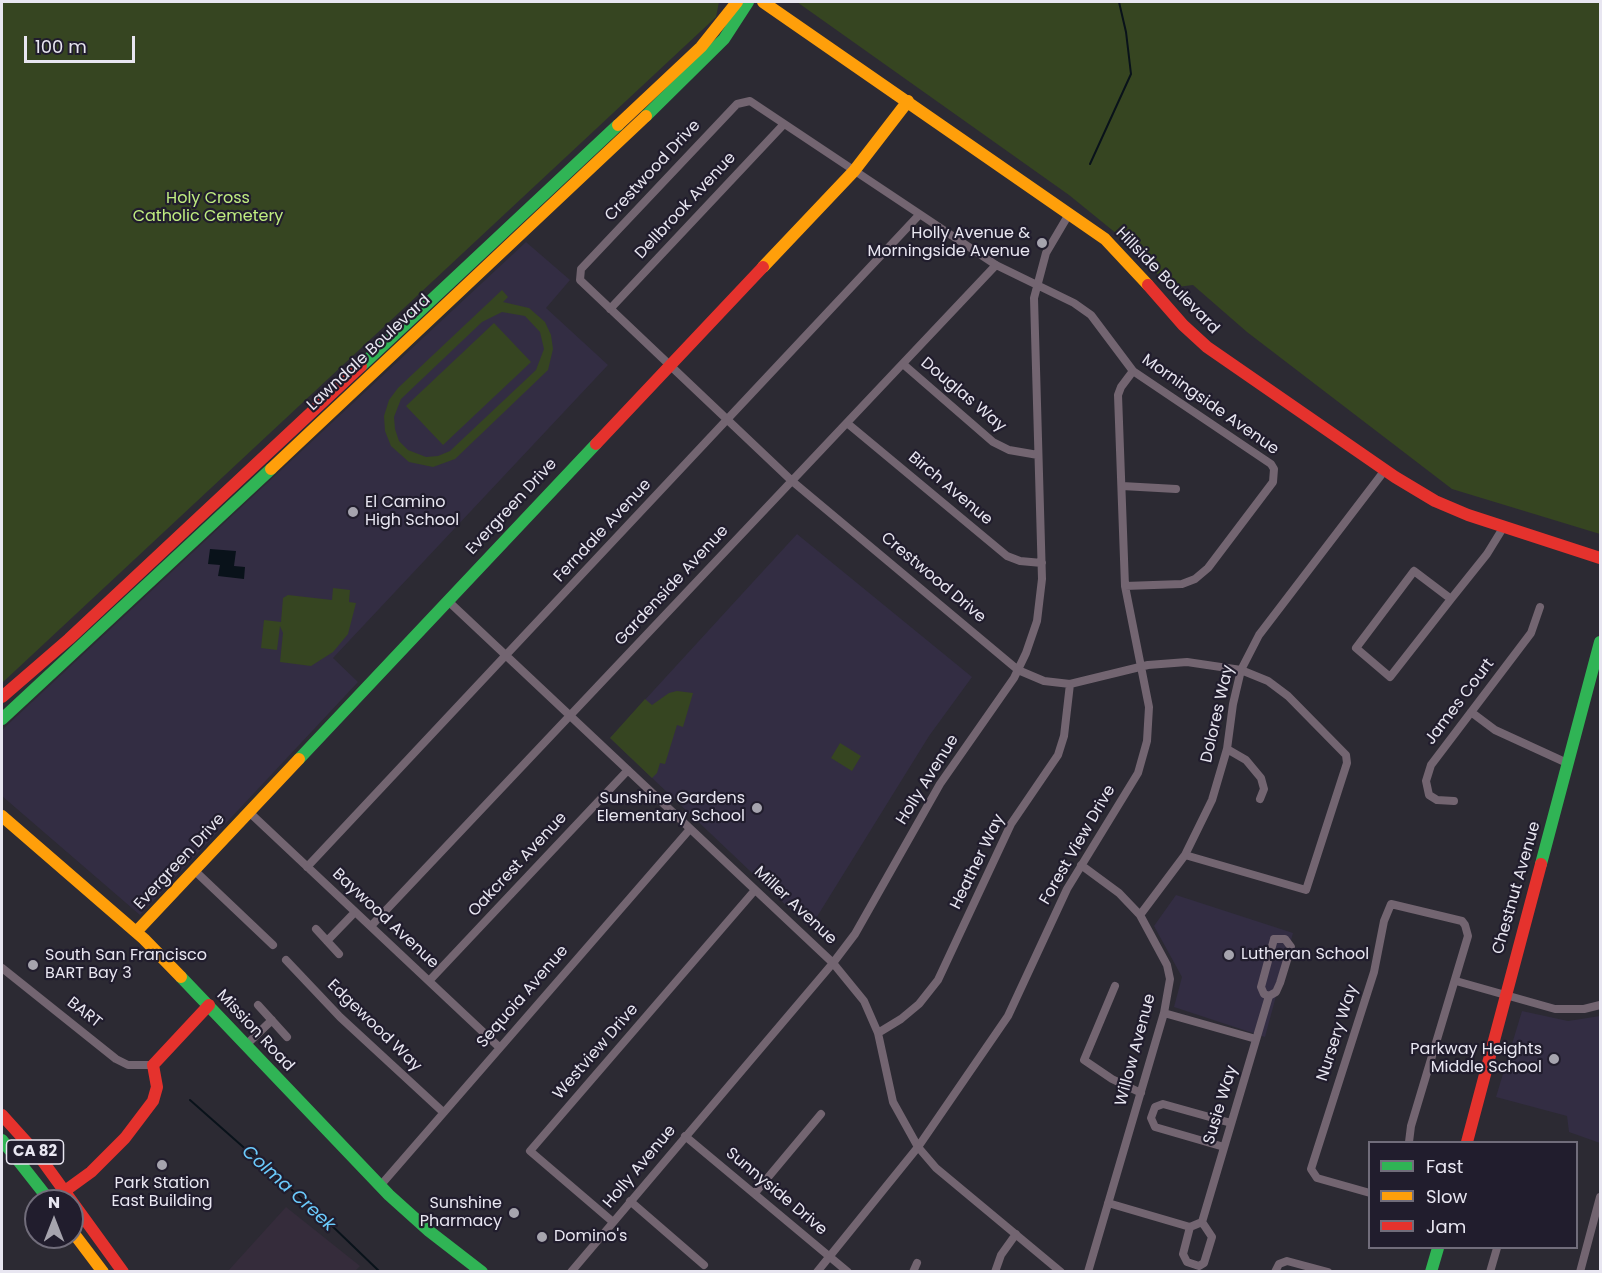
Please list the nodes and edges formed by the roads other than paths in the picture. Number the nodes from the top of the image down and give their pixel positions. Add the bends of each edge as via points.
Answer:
1 (737, 2) edge
2 (748, 2) edge
3 (763, 2) edge
4 (908, 101) junction
5 (784, 124) junction
6 (854, 171) junction
7 (1069, 214) junction
8 (919, 215) junction
9 (996, 265) junction
10 (1036, 285) junction
11 (610, 309) junction
12 (903, 364) junction
13 (669, 365) junction
14 (1132, 371) junction
15 (728, 420) junction
16 (847, 423) junction
17 (1038, 455) junction
18 (1385, 470) junction
19 (792, 481) junction
20 (1122, 486) junction
21 (1176, 489) dead end
22 (1503, 528) junction
23 (1600, 558) edge
24 (1042, 562) junction
25 (1125, 586) junction
26 (1451, 599) junction
27 (447, 600) junction
28 (1540, 607) dead end
29 (1600, 642) edge
30 (507, 656) junction
31 (1140, 666) junction
32 (1018, 670) junction
33 (1241, 670) junction
34 (1070, 684) junction
35 (2, 697) edge
36 (1471, 712) junction
37 (571, 715) junction
38 (2, 719) edge
39 (1227, 749) junction
40 (1567, 763) junction
41 (628, 770) junction
42 (1260, 799) dead end
43 (1454, 801) dead end
44 (249, 812) junction
45 (2, 816) edge
46 (690, 829) junction
47 (1185, 855) junction
48 (1081, 864) junction
49 (308, 867) junction
50 (194, 870) junction
51 (755, 890) junction
52 (355, 912) junction
53 (1140, 915) junction
54 (371, 926) junction
55 (316, 929) dead end
56 (136, 932) junction
57 (327, 940) junction
58 (273, 945) dead end
59 (339, 954) dead end
60 (286, 960) dead end
61 (833, 963) junction
62 (2, 968) edge
63 (429, 981) junction
64 (1456, 981) junction
65 (1115, 986) dead end
66 (1269, 996) junction
67 (1506, 996) junction
68 (209, 1005) junction
69 (258, 1005) dead end
70 (1600, 1005) edge
71 (1164, 1012) junction
72 (272, 1020) junction
73 (878, 1033) junction
74 (286, 1037) dead end
75 (1256, 1039) junction
76 (246, 1045) junction
77 (499, 1047) junction
78 (153, 1065) junction
79 (1141, 1093) junction
80 (443, 1112) junction
81 (820, 1114) dead end
82 (2, 1115) edge
83 (1231, 1124) junction
84 (685, 1136) junction
85 (2, 1140) edge
86 (1409, 1141) edge
87 (1468, 1141) edge
88 (918, 1147) junction
89 (1224, 1147) junction
90 (380, 1186) junction
91 (41, 1189) edge
92 (63, 1189) edge
93 (69, 1189) edge
94 (1368, 1192) edge
95 (755, 1193) junction
96 (1600, 1197) edge
97 (630, 1201) junction
98 (1108, 1203) junction
99 (84, 1218) edge
100 (613, 1222) junction
101 (1202, 1222) junction
102 (1190, 1227) junction
103 (1016, 1234) junction
104 (84, 1247) edge
105 (1438, 1249) edge
106 (1497, 1249) edge
107 (830, 1257) junction
108 (704, 1265) dead end
109 (102, 1272) edge
110 (123, 1272) edge
111 (482, 1272) edge
112 (570, 1272) edge
113 (817, 1272) edge
114 (848, 1272) edge
115 (995, 1272) edge
116 (1061, 1272) edge
117 (1088, 1272) edge
118 (1275, 1272) edge
119 (1328, 1272) edge
120 (1431, 1272) edge
121 (1490, 1272) edge
122 (1580, 1272) edge

1 - 35 street, Lawndale Boulevard via 701,47 69,639
2 - 38 street, Lawndale Boulevard via 707,58
3 - 4 street, Hillside Boulevard
4 - 6 street, Evergreen Drive
4 - 7 street, Hillside Boulevard
5 - 6 street, Morningside Avenue
5 - 11 street, Dellbrook Avenue
5 - 11 street, Crestwood Drive via 750,101 737,104 581,268 580,280
6 - 8 street, Morningside Avenue
6 - 13 street, Evergreen Drive
7 - 10 street, Holly Avenue via 1049,246
7 - 18 street, Hillside Boulevard via 1120,253 1207,347
8 - 9 street, Morningside Avenue
8 - 15 street, Ferndale Avenue
9 - 10 street, Morningside Avenue
9 - 12 street, Gardenside Avenue
10 - 14 street, Morningside Avenue via 1091,315
10 - 17 street, Holly Avenue via 1033,316
11 - 13 street, Crestwood Drive
12 - 16 street, Gardenside Avenue
12 - 17 street, Douglas Way via 993,442
13 - 15 street, Crestwood Drive
13 - 27 street, Evergreen Drive
14 - 20 street, Forest View Drive via 1118,395
14 - 25 street, Morningside Avenue via 1271,464 1275,476 1208,568 1195,579 1182,584
15 - 19 street, Crestwood Drive
15 - 30 street, Ferndale Avenue
16 - 19 street, Gardenside Avenue
16 - 24 street, Birch Avenue via 1007,556
17 - 24 street, Holly Avenue
18 - 22 street, Hillside Boulevard via 1446,506
18 - 33 street, Dolores Way via 1259,635
19 - 32 street, Crestwood Drive
19 - 37 street, Gardenside Avenue
20 - 21 street
20 - 25 street, Forest View Drive
22 - 23 street, Hillside Boulevard
22 - 26 street
24 - 32 street, Holly Avenue via 1037,621
25 - 31 street, Forest View Drive
26 - 26 street via 1390,677 1356,648 1414,571
27 - 30 street, Miller Avenue
27 - 44 street, Evergreen Drive
28 - 36 street, James Court via 1531,633
29 - 40 street, Chestnut Avenue
30 - 37 street, Miller Avenue
30 - 49 street, Ferndale Avenue
31 - 33 street, Crestwood Drive via 1187,662
31 - 34 street, Crestwood Drive
31 - 48 street, Forest View Drive via 1149,707 1147,741 1138,773
32 - 34 street, Crestwood Drive via 1044,681
32 - 61 street, Holly Avenue via 946,775 855,934
33 - 39 street, Dolores Way
33 - 47 street, Crestwood Drive via 1268,681 1288,696 1342,750 1347,763 1306,890
34 - 73 street, Heather Way via 1058,755 1011,824 938,980 919,1004
36 - 40 street via 1495,730
36 - 43 street, James Court via 1435,759 1427,776 1429,795
37 - 41 street, Miller Avenue
37 - 54 street, Gardenside Avenue
39 - 42 street via 1246,760 1262,778 1264,789
39 - 47 street, Dolores Way via 1212,800
40 - 67 street, Chestnut Avenue
41 - 46 street, Miller Avenue
41 - 63 street, Oakcrest Avenue
44 - 49 street, Baywood Avenue
44 - 50 street, Evergreen Drive
45 - 56 street, Mission Road
46 - 51 street, Miller Avenue
46 - 77 street, Sequoia Avenue
47 - 53 street, Dolores Way
48 - 53 street, Willow Avenue
48 - 88 street, Forest View Drive via 1008,1016
49 - 52 street, Baywood Avenue
50 - 56 street, Evergreen Drive
50 - 58 street
51 - 61 street, Miller Avenue
51 - 100 street, Westview Drive via 530,1151
52 - 54 street, Baywood Avenue
52 - 57 street
53 - 71 street, Willow Avenue via 1169,972
54 - 63 street, Baywood Avenue
55 - 57 street
56 - 68 street, Mission Road
57 - 59 street
60 - 80 street, Edgewood Way via 340,1017
61 - 73 street, Miller Avenue via 864,1001
61 - 84 street, Holly Avenue
62 - 78 street, BART via 116,1059 128,1065
63 - 77 street, Baywood Avenue
64 - 67 street
64 - 86 street, Nursery Way
64 - 94 street, Nursery Way via 1468,936 1465,924 1391,904 1374,972 1311,1169 1317,1178
65 - 79 street via 1084,1060
66 - 66 street, Susie Way via 1261,987 1270,949 1274,939 1285,939 1291,947 1276,992
66 - 75 street, Susie Way
67 - 70 street via 1555,1009
67 - 87 street, Chestnut Avenue
68 - 76 street, Mission Road
68 - 78 street
69 - 72 street
71 - 75 street
71 - 79 street, Willow Avenue
72 - 74 street
72 - 76 street
73 - 88 street, Miller Avenue via 893,1102
75 - 83 street, Susie Way
76 - 90 street, Mission Road
77 - 80 street, Sequoia Avenue
78 - 93 street via 157,1087 147,1110 110,1155
79 - 98 street, Willow Avenue
80 - 90 street, Sequoia Avenue
81 - 95 street
82 - 92 street, CA 82
83 - 89 street, Susie Way
83 - 89 street via 1163,1104 1155,1107 1151,1118 1155,1127
84 - 95 street, Sunnyside Drive
84 - 97 street, Holly Avenue
85 - 91 street, CA 82
88 - 103 street, Miller Avenue via 936,1168
88 - 107 street, Forest View Drive
89 - 101 street, Susie Way
90 - 111 street, Mission Road
95 - 107 street, Sunnyside Drive
96 - 122 street
97 - 100 street, Holly Avenue
97 - 108 street
98 - 102 street
98 - 117 street, Willow Avenue
99 - 110 street, CA 82
100 - 112 street, Holly Avenue
101 - 102 street
101 - 102 street via 1212,1237 1204,1263 1199,1266 1187,1262 1183,1254
103 - 115 street
103 - 116 street, Miller Avenue
104 - 109 street
105 - 120 street
106 - 121 street
107 - 113 street, Forest View Drive
107 - 114 street, Sunnyside Drive
118 - 119 street via 1279,1264 1287,1261

